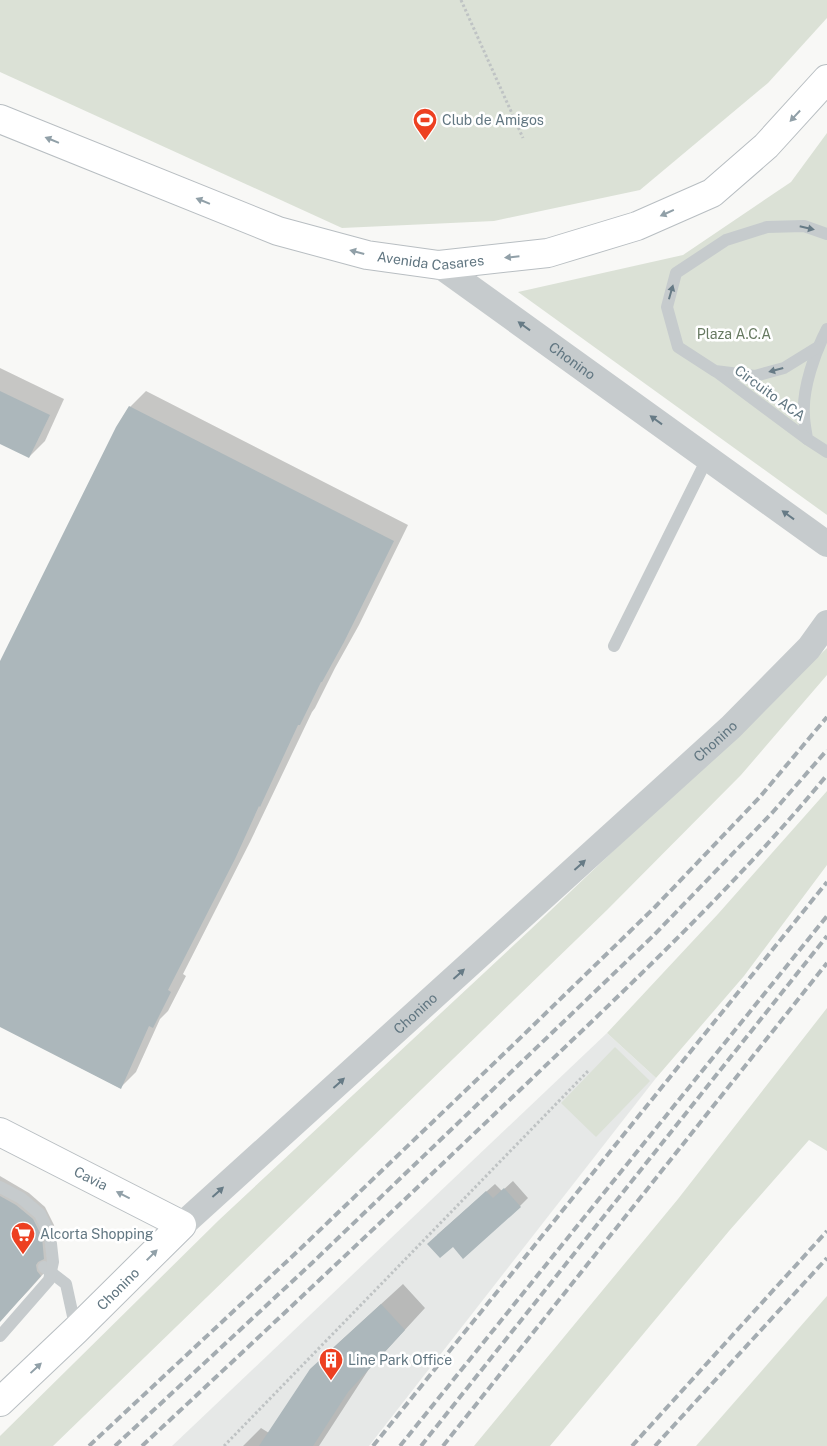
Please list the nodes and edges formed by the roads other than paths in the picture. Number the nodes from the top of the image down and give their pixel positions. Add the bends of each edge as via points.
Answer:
1 (827, 79) edge
2 (0, 119) edge
3 (827, 234) edge
4 (439, 265) junction
5 (827, 329) edge
6 (818, 347) junction
7 (715, 371) junction
8 (807, 438) junction
9 (827, 452) edge
10 (708, 457) junction
11 (827, 544) edge
12 (827, 623) edge
13 (614, 646) dead end
14 (0, 1132) edge
15 (0, 1187) edge
16 (182, 1225) junction
17 (44, 1266) dead end
18 (76, 1330) junction
19 (0, 1336) edge
20 (0, 1402) edge

1 -> 4 street, Avenida Casares via 766,146 712,194 637,226 548,253
4 -> 2 street, Avenida Casares via 368,254 278,231
7 -> 3 lane, Circuito ACA via 678,346 666,307 676,273 726,240 767,227 804,226
10 -> 4 street, Chonino
5 - 6 lane, Circuito ACA
6 -> 7 lane, Circuito ACA via 784,368 755,376
6 - 8 lane, Circuito ACA via 808,380 804,413
7 - 8 lane, Circuito ACA
8 - 9 lane, Circuito ACA
11 -> 10 street, Chonino
10 - 13 lane
16 -> 12 street, Chonino via 731,727 809,648
16 -> 14 street, Cavia
15 - 19 lane, bridge via 21,1198 40,1214 50,1235 53,1262 49,1280
18 -> 16 street, Chonino
17 - 18 lane via 66,1284
20 -> 18 street, Chonino

